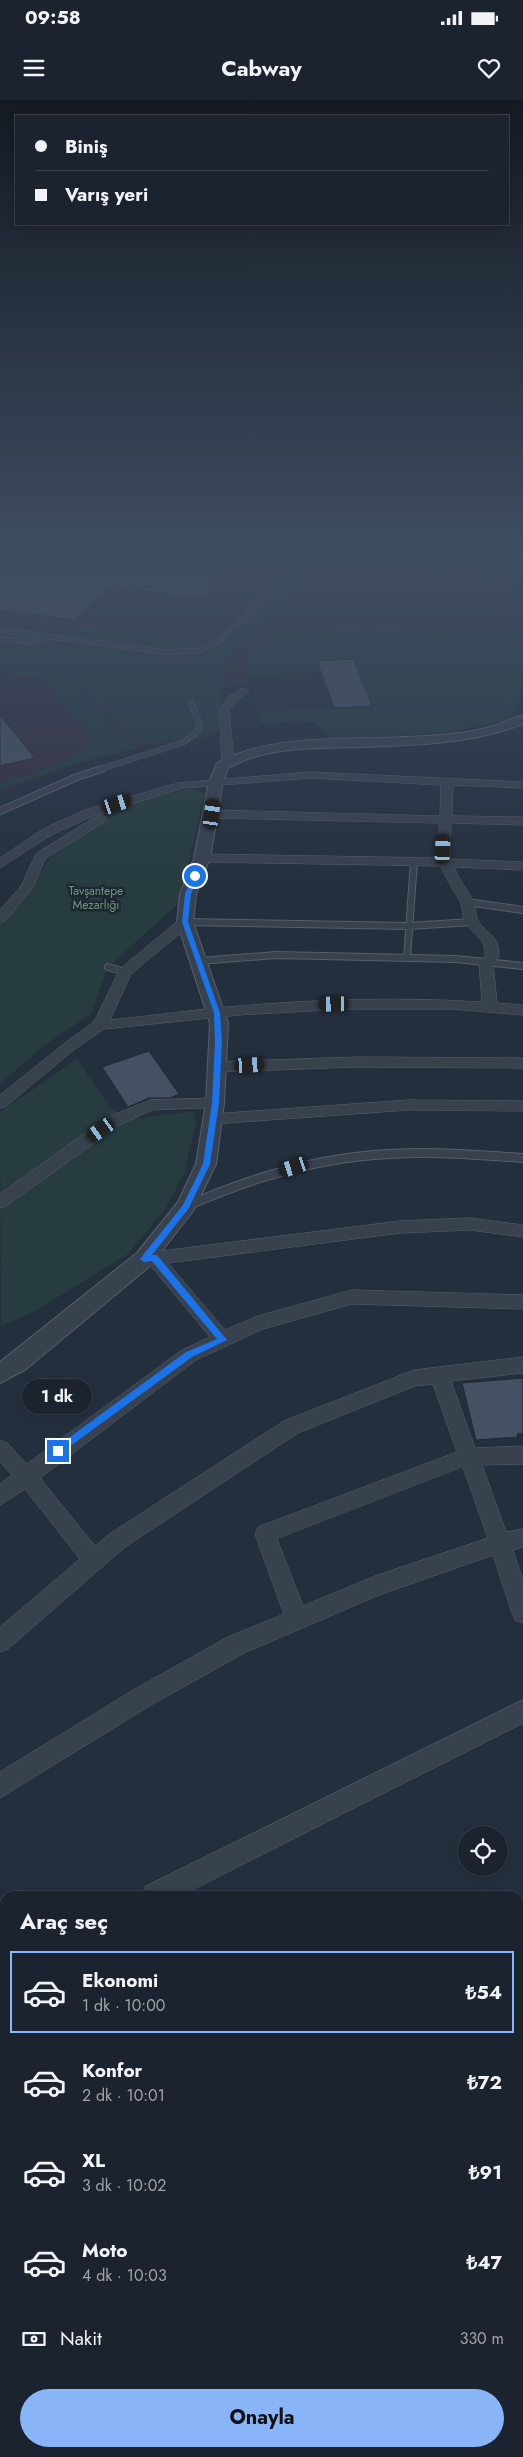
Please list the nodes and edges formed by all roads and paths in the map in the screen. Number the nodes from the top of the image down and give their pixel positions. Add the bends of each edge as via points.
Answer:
1 (244, 691) dead end
2 (191, 703) dead end
3 (523, 719) edge
4 (228, 762) junction
5 (216, 782) junction
6 (447, 782) junction
7 (523, 785) edge
8 (131, 800) junction
9 (0, 811) edge
10 (212, 814) junction
11 (444, 820) junction
12 (523, 821) edge
13 (202, 858) junction
14 (414, 861) junction
15 (446, 863) junction
16 (0, 864) edge
17 (523, 866) edge
18 (467, 902) junction
19 (523, 910) edge
20 (0, 918) edge
21 (185, 922) junction
22 (472, 922) junction
23 (409, 926) junction
24 (407, 958) junction
25 (199, 961) junction
26 (486, 962) junction
27 (523, 966) edge
28 (108, 967) dead end
29 (125, 972) junction
30 (490, 1006) junction
31 (523, 1010) edge
32 (217, 1013) junction
33 (100, 1025) junction
34 (523, 1062) edge
35 (218, 1067) junction
36 (0, 1103) edge
37 (523, 1106) edge
38 (214, 1111) junction
39 (523, 1158) edge
40 (0, 1202) edge
41 (186, 1206) junction
42 (523, 1231) edge
43 (149, 1258) junction
44 (523, 1302) edge
45 (223, 1340) junction
46 (523, 1365) edge
47 (0, 1374) edge
48 (439, 1375) junction
49 (0, 1449) edge
50 (523, 1455) edge
51 (467, 1457) junction
52 (26, 1476) junction
53 (0, 1496) edge
54 (523, 1538) edge
55 (500, 1542) junction
56 (94, 1561) junction
57 (523, 1613) edge
58 (297, 1620) junction
59 (0, 1641) edge
60 (523, 1711) edge
61 (0, 1786) edge
62 (164, 1891) edge

1 - 4 street via 224,710
2 - 9 lane via 202,721 198,732 184,742 77,777
3 - 4 street via 476,735 294,746 248,754
4 - 5 street via 222,766
5 - 6 street via 311,775
5 - 8 street via 182,785
5 - 10 street
6 - 7 street
6 - 11 street
8 - 16 street via 46,832
8 - 20 street via 40,857 27,887
10 - 11 street
10 - 13 street
11 - 12 street
11 - 15 street
13 - 14 street
13 - 21 street via 188,894
14 - 15 street
14 - 23 lane
15 - 17 street
15 - 18 street
18 - 19 lane
18 - 22 street
21 - 23 lane
21 - 25 street
21 - 29 street
22 - 23 lane
22 - 26 street via 487,936 492,949 492,957
23 - 24 lane
24 - 25 lane via 276,955
24 - 26 lane
25 - 32 street
26 - 27 lane
26 - 30 street
28 - 29 lane
29 - 33 street
30 - 31 street
30 - 32 street via 405,1003 317,1005
32 - 33 street
32 - 35 street
33 - 36 street
34 - 35 street via 357,1062
35 - 38 street
37 - 38 street via 409,1105
38 - 40 street via 150,1104 112,1122
38 - 41 street via 206,1164
39 - 41 lane via 440,1153 371,1154 294,1167 226,1188
41 - 43 street
42 - 43 street via 470,1224 400,1227
43 - 45 street
43 - 47 street
44 - 45 street via 352,1297 258,1324
45 - 52 street via 189,1355
46 - 48 street
48 - 51 street
48 - 56 street via 414,1378 291,1427 118,1540
49 - 52 street
50 - 51 street
51 - 55 street
51 - 58 street via 265,1534
52 - 53 street
52 - 56 street
54 - 55 street
55 - 57 street
55 - 58 street via 375,1586
56 - 59 street
58 - 61 street via 236,1645 143,1697
60 - 62 street

